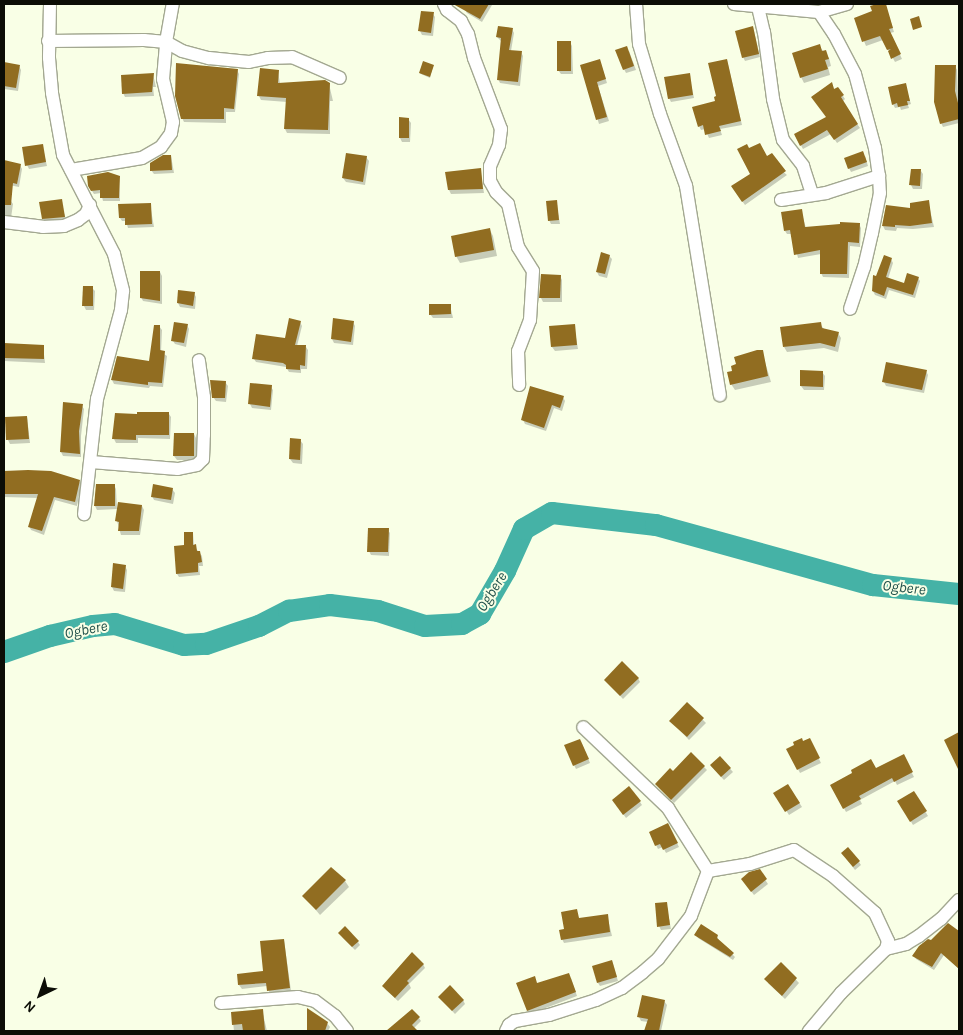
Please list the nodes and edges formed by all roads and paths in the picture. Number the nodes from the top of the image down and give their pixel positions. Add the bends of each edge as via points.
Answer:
1 (50, 4) edge
2 (172, 4) edge
3 (444, 4) edge
4 (636, 4) edge
5 (734, 4) edge
6 (848, 4) edge
7 (758, 7) junction
8 (819, 12) junction
9 (48, 41) junction
10 (166, 42) junction
11 (340, 78) dead end
12 (71, 170) junction
13 (879, 176) junction
14 (812, 193) junction
15 (781, 200) dead end
16 (90, 205) junction
17 (4, 222) edge
18 (850, 309) dead end
19 (198, 360) dead end
20 (519, 385) dead end
21 (720, 395) dead end
22 (91, 462) junction
23 (84, 514) dead end
24 (583, 727) dead end
25 (708, 871) junction
26 (959, 900) edge
27 (886, 949) junction
28 (221, 1003) dead end
29 (347, 1031) edge
30 (506, 1031) edge
31 (809, 1031) edge

1 - 9 street
2 - 10 street
3 - 20 street via 461,21 468,34 501,129 499,145 490,166 490,181 508,204 518,247 533,271 530,320 518,351
4 - 21 street via 639,44 686,186
5 - 7 street
6 - 8 street
7 - 8 street
7 - 14 street via 783,140 803,166
8 - 13 street via 855,74 875,148
9 - 10 street via 116,38
9 - 12 street via 52,93 64,155
10 - 11 street via 182,51 219,59 249,62 292,57
10 - 12 street via 163,79 173,122 171,133 161,147 142,158
12 - 16 street
13 - 14 street via 852,187
13 - 18 street via 880,192 868,250
14 - 15 street
16 - 17 street via 86,214 64,226
16 - 22 street via 114,254 123,291 121,310 97,399
19 - 22 street via 204,397 204,459 197,465 178,469
22 - 23 street
24 - 25 street via 668,808
25 - 27 street via 750,864 794,850 833,876 875,913 888,941
25 - 30 street via 691,916 658,959 643,972 622,988 596,1000 549,1015 515,1021
26 - 27 street via 919,936 906,944
27 - 31 street via 841,993
28 - 29 street via 298,997 314,1001 335,1016

